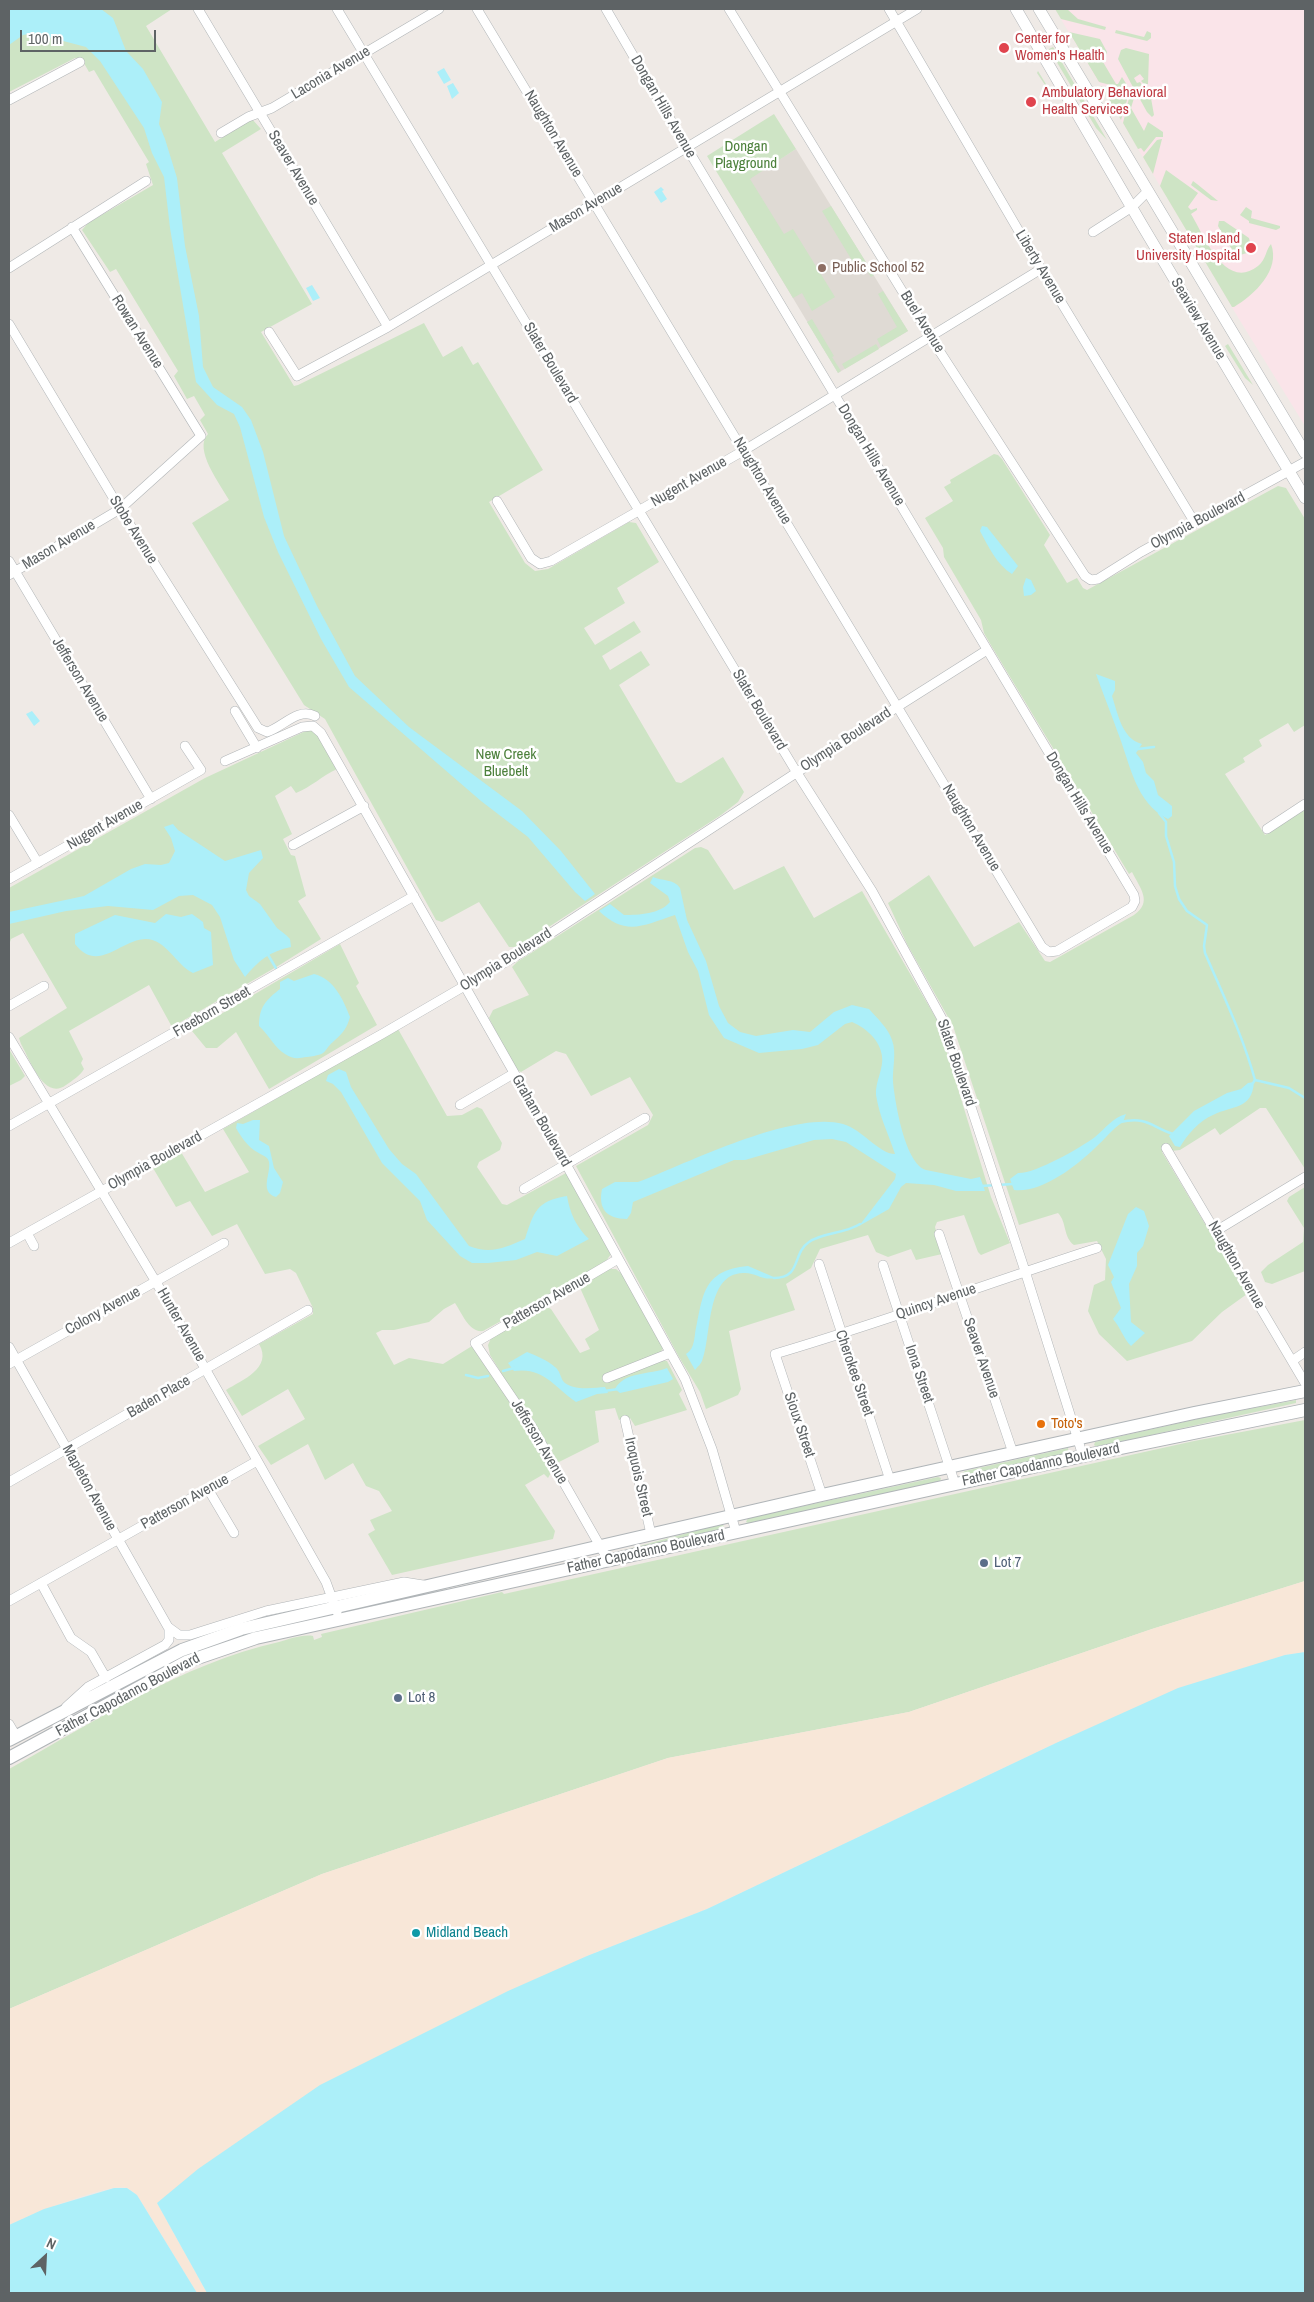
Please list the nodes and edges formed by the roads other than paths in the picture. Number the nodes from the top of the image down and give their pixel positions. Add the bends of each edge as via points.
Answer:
1 (198, 9) edge
2 (337, 9) edge
3 (439, 9) edge
4 (478, 9) edge
5 (606, 9) edge
6 (729, 9) edge
7 (889, 9) edge
8 (917, 9) edge
9 (1016, 9) edge
10 (1039, 9) edge
11 (896, 21) junction
12 (364, 54) junction
13 (80, 62) dead end
14 (780, 92) junction
15 (9, 100) edge
16 (260, 112) junction
17 (221, 133) dead end
18 (687, 148) junction
19 (146, 181) dead end
20 (1148, 191) junction
21 (594, 203) junction
22 (1132, 207) junction
23 (72, 228) junction
24 (1093, 232) dead end
25 (491, 265) junction
26 (9, 268) edge
27 (1042, 269) junction
28 (9, 324) edge
29 (388, 327) junction
30 (269, 332) dead end
31 (931, 338) junction
32 (835, 395) junction
33 (201, 436) joint
34 (743, 451) junction
35 (1305, 453) edge
36 (1305, 462) edge
37 (1289, 472) junction
38 (1305, 498) edge
39 (497, 501) dead end
40 (120, 509) junction
41 (639, 510) junction
42 (1195, 522) junction
43 (9, 561) edge
44 (12, 574) edge
45 (1091, 580) joint
46 (988, 650) junction
47 (897, 707) junction
48 (235, 711) dead end
49 (315, 716) dead end
50 (185, 746) dead end
51 (258, 748) junction
52 (224, 760) dead end
53 (797, 773) junction
54 (151, 799) junction
55 (1305, 804) edge
56 (364, 806) junction
57 (9, 815) edge
58 (1267, 829) dead end
59 (293, 845) dead end
60 (38, 863) junction
61 (9, 878) edge
62 (414, 896) junction
63 (1049, 952) joint
64 (44, 986) dead end
65 (464, 986) junction
66 (9, 1006) edge
67 (9, 1037) edge
68 (513, 1074) junction
69 (48, 1105) junction
70 (460, 1105) dead end
71 (645, 1118) dead end
72 (9, 1126) edge
73 (1166, 1148) dead end
74 (567, 1166) junction
75 (1305, 1177) edge
76 (524, 1189) dead end
77 (100, 1192) junction
78 (1216, 1231) junction
79 (27, 1233) junction
80 (939, 1234) dead end
81 (9, 1243) edge
82 (224, 1243) dead end
83 (34, 1246) dead end
84 (1097, 1248) dead end
85 (618, 1259) junction
86 (819, 1264) dead end
87 (883, 1265) dead end
88 (1025, 1271) junction
89 (156, 1282) junction
90 (959, 1296) junction
91 (308, 1310) dead end
92 (899, 1315) junction
93 (841, 1335) junction
94 (475, 1343) joint
95 (9, 1346) edge
96 (1305, 1352) edge
97 (670, 1353) junction
98 (775, 1354) joint
99 (1292, 1361) junction
100 (12, 1362) edge
101 (206, 1370) junction
102 (607, 1378) dead end
103 (1305, 1383) edge
104 (1305, 1392) edge
105 (1305, 1410) edge
106 (625, 1420) dead end
107 (1078, 1439) junction
108 (68, 1449) junction
109 (1013, 1453) junction
110 (1083, 1456) junction
111 (257, 1461) junction
112 (950, 1468) junction
113 (890, 1480) junction
114 (9, 1482) edge
115 (955, 1484) junction
116 (208, 1489) junction
117 (822, 1495) junction
118 (732, 1515) junction
119 (736, 1532) junction
120 (234, 1533) dead end
121 (650, 1534) junction
122 (118, 1539) junction
123 (599, 1545) junction
124 (608, 1560) junction
125 (593, 1563) junction
126 (41, 1583) junction
127 (9, 1601) edge
128 (334, 1601) junction
129 (339, 1619) junction
130 (170, 1629) junction
131 (106, 1678) junction
132 (53, 1718) junction
133 (9, 1724) edge
134 (12, 1738) edge
135 (9, 1758) edge

1 - 16 street, Seaver Avenue
2 - 12 street, Slater Boulevard
3 - 12 street, Laconia Avenue
4 - 21 street, Naughton Avenue
5 - 18 street, Dongan Hills Avenue
6 - 14 street, Buel Avenue
7 - 11 street, Liberty Avenue
8 - 11 street, Mason Avenue
9 - 22 street, Seaview Avenue
10 - 20 street, Seaview Avenue
11 - 14 street, Mason Avenue
11 - 27 street, Liberty Avenue
12 - 16 street, Laconia Avenue
12 - 25 street, Slater Boulevard
13 - 15 street
14 - 18 street, Mason Avenue
14 - 31 street, Buel Avenue
16 - 17 street, Laconia Avenue
16 - 29 street, Seaver Avenue
18 - 21 street, Mason Avenue
18 - 32 street, Dongan Hills Avenue
19 - 23 street
20 - 22 street
20 - 35 street, Seaview Avenue
21 - 25 street, Mason Avenue
21 - 34 street, Naughton Avenue
22 - 24 street
22 - 37 street, Seaview Avenue
23 - 26 street
23 - 33 street, Rowan Avenue
25 - 29 street, Mason Avenue
25 - 41 street, Slater Boulevard
27 - 31 street, Nugent Avenue
27 - 42 street, Liberty Avenue
28 - 40 street, Stobe Avenue
29 - 30 street, Mason Avenue via 297,376
31 - 32 street, Nugent Avenue
31 - 45 street, Buel Avenue via 1085,576
32 - 34 street, Nugent Avenue
32 - 46 street, Dongan Hills Avenue
33 - 40 street, Mason Avenue
34 - 41 street, Nugent Avenue
34 - 47 street, Naughton Avenue
36 - 37 street, Olympia Boulevard
37 - 38 street, Seaview Avenue
37 - 42 street, Olympia Boulevard
39 - 41 street, Nugent Avenue via 531,558 540,564 551,561
40 - 44 street, Mason Avenue
40 - 49 street, Stobe Avenue via 258,728 264,732 300,714
41 - 53 street, Slater Boulevard
42 - 45 street, Olympia Boulevard via 1098,579
43 - 44 street, Jefferson Avenue
44 - 54 street, Jefferson Avenue
46 - 47 street, Olympia Boulevard
46 - 63 street, Dongan Hills Avenue via 1134,895 1132,907 1057,952
47 - 53 street, Olympia Boulevard
47 - 63 street, Naughton Avenue via 1042,947
48 - 51 street
50 - 54 street, Nugent Avenue via 200,770
51 - 52 street
51 - 56 street, Graham Boulevard via 302,727 313,726 321,733
53 - 65 street, Olympia Boulevard via 516,956
53 - 88 street, Slater Boulevard via 872,891 942,1019
54 - 60 street, Nugent Avenue
55 - 58 street
56 - 59 street
56 - 62 street, Graham Boulevard
57 - 60 street
60 - 61 street, Nugent Avenue
62 - 65 street, Graham Boulevard
62 - 69 street, Freeborn Street
64 - 66 street
65 - 68 street, Graham Boulevard
65 - 77 street, Olympia Boulevard
67 - 69 street, Hunter Avenue
68 - 70 street
68 - 74 street, Graham Boulevard
69 - 72 street, Freeborn Street
69 - 77 street, Hunter Avenue
71 - 74 street
73 - 78 street, Naughton Avenue
74 - 76 street
74 - 85 street, Graham Boulevard
75 - 78 street
77 - 79 street, Olympia Boulevard
77 - 89 street, Hunter Avenue
78 - 99 street, Naughton Avenue
79 - 81 street, Olympia Boulevard
79 - 83 street
80 - 90 street, Seaver Avenue
82 - 89 street, Colony Avenue
84 - 88 street, Quincy Avenue
85 - 94 street, Patterson Avenue
85 - 97 street, Graham Boulevard
86 - 93 street, Cherokee Street
87 - 92 street, Iona Street
88 - 90 street, Quincy Avenue
88 - 107 street, Slater Boulevard
89 - 100 street, Colony Avenue
89 - 101 street, Hunter Avenue
90 - 92 street, Quincy Avenue
90 - 109 street, Seaver Avenue
91 - 101 street, Baden Place
92 - 93 street, Quincy Avenue
92 - 112 street, Iona Street
93 - 98 street, Quincy Avenue
93 - 113 street, Cherokee Street
94 - 123 street, Jefferson Avenue via 532,1427
95 - 100 street, Mapleton Avenue
96 - 99 street
97 - 102 street
97 - 118 street, Graham Boulevard via 712,1449
98 - 117 street, Sioux Street
99 - 103 street, Naughton Avenue
100 - 108 street, Mapleton Avenue
101 - 108 street, Baden Place
101 - 111 street, Hunter Avenue
104 - 107 main road, Father Capodanno Boulevard
105 - 110 main road, Father Capodanno Boulevard
106 - 121 street, Iroquois Street
107 - 109 main road, Father Capodanno Boulevard
107 - 110 street, Slater Boulevard
108 - 114 street, Baden Place
108 - 122 street, Mapleton Avenue
109 - 112 main road, Father Capodanno Boulevard
110 - 115 main road, Father Capodanno Boulevard
111 - 116 street, Patterson Avenue
111 - 128 street, Hunter Avenue
112 - 113 main road, Father Capodanno Boulevard
112 - 115 street, Iona Street
113 - 117 main road, Father Capodanno Boulevard
115 - 119 main road, Father Capodanno Boulevard
116 - 120 street
116 - 122 street, Patterson Avenue
117 - 118 main road, Father Capodanno Boulevard
118 - 119 street, Graham Boulevard
118 - 121 main road, Father Capodanno Boulevard
119 - 124 main road, Father Capodanno Boulevard
121 - 123 main road, Father Capodanno Boulevard
122 - 126 street, Patterson Avenue
122 - 130 street, Mapleton Avenue
123 - 124 street, Jefferson Avenue
123 - 125 street
123 - 128 main road, Father Capodanno Boulevard via 424,1585
124 - 125 main road, Father Capodanno Boulevard
125 - 129 main road, Father Capodanno Boulevard
126 - 127 street, Patterson Avenue
126 - 131 street via 72,1638 91,1652
128 - 129 street, Hunter Avenue
128 - 130 street, Father Capodanno Boulevard via 252,1615 190,1635 179,1635
128 - 132 main road, Father Capodanno Boulevard via 195,1644
129 - 135 main road, Father Capodanno Boulevard via 256,1638 186,1662
130 - 131 street, Father Capodanno Boulevard via 165,1645
131 - 132 street, Father Capodanno Boulevard via 88,1687
132 - 134 main road, Father Capodanno Boulevard
133 - 134 street

